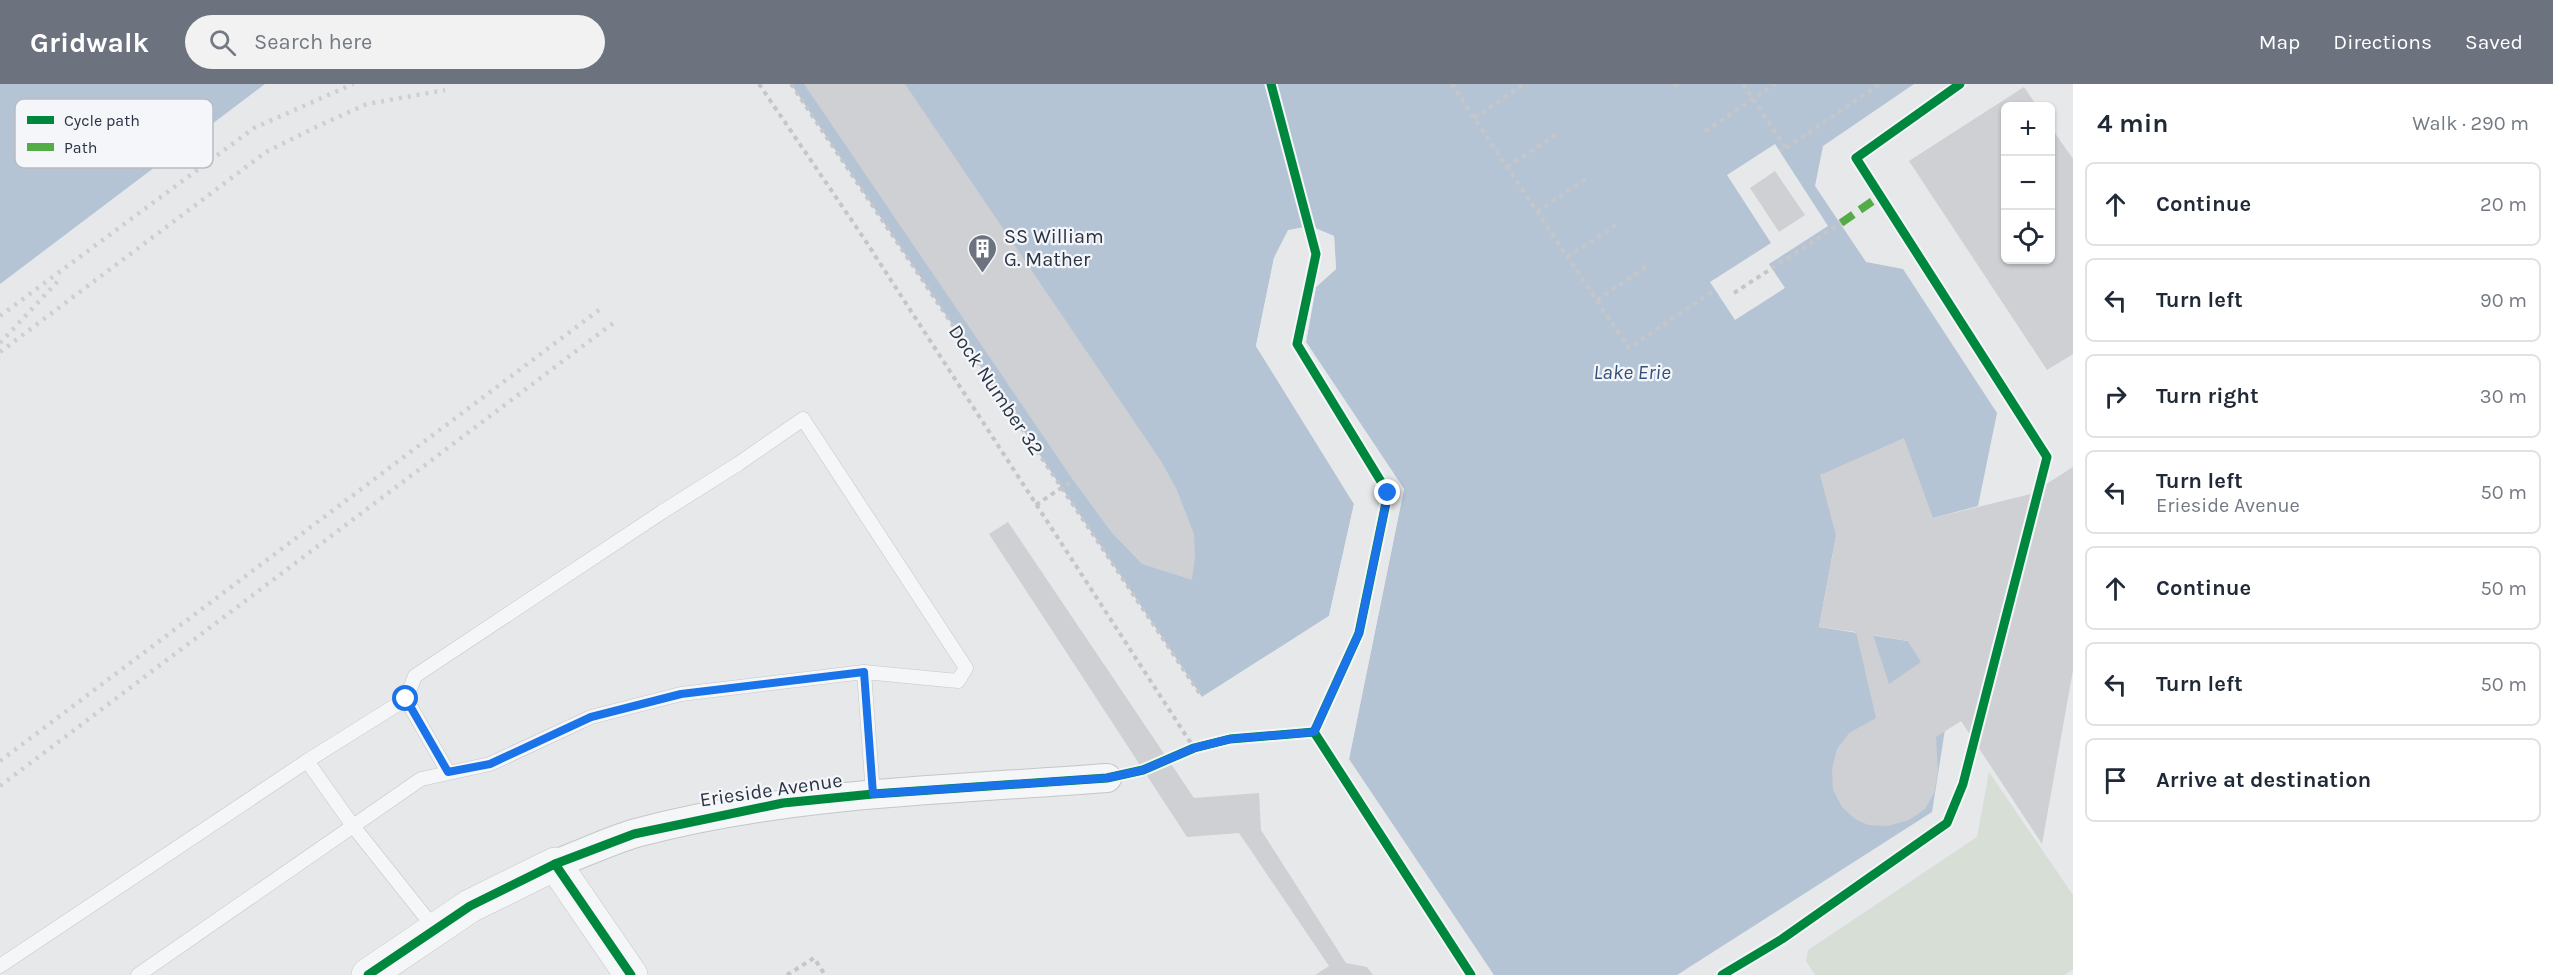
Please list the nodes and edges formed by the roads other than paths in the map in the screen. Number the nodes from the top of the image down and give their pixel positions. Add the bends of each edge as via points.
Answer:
1 (864, 672) junction
2 (406, 699) junction
3 (308, 761) junction
4 (448, 772) junction
5 (1107, 778) dead end
6 (873, 794) junction
7 (353, 826) junction
8 (555, 864) junction
9 (435, 929) junction
10 (0, 966) edge
11 (629, 974) edge
12 (138, 975) edge
13 (368, 975) edge

1 - 2 lane via 958,681 966,668 803,419 415,676
1 - 4 lane via 681,694 591,717 490,764
1 - 6 lane
2 - 3 lane
2 - 4 lane
3 - 7 lane
3 - 10 lane
4 - 7 lane via 421,779
5 - 6 street, Erieside Avenue
6 - 8 street, Erieside Avenue via 783,803 697,819 634,834
7 - 9 lane
7 - 12 lane
8 - 9 street, Erieside Avenue via 470,906
8 - 11 street
9 - 13 street, Erieside Avenue

